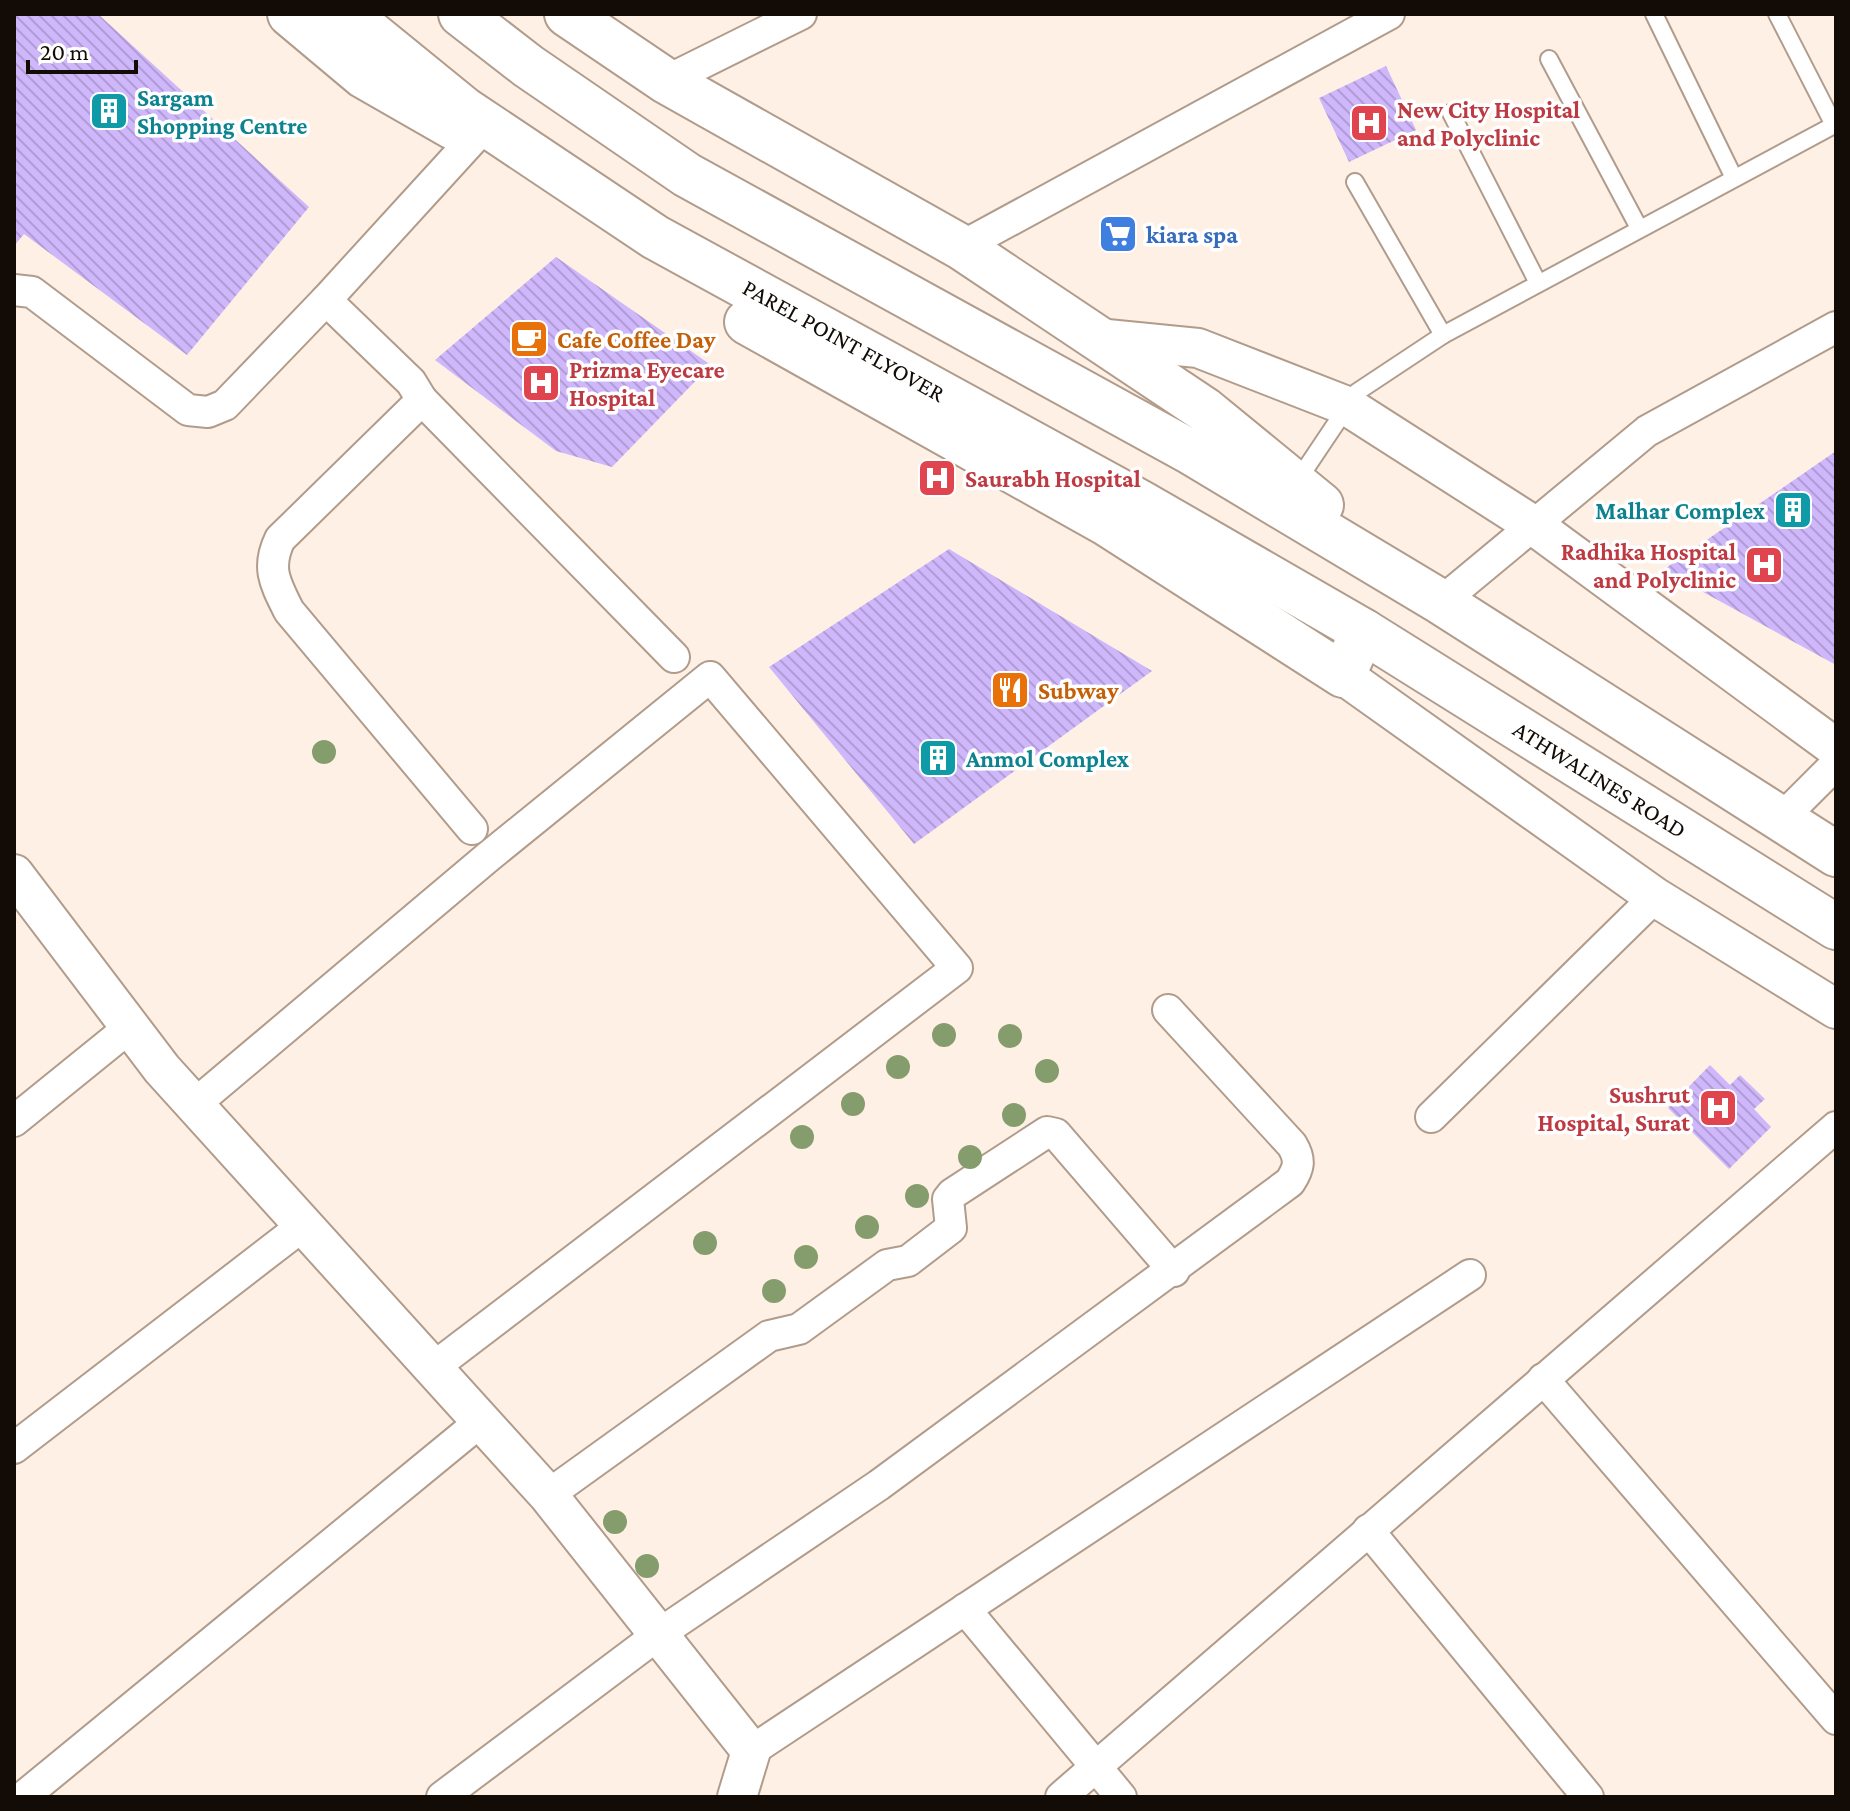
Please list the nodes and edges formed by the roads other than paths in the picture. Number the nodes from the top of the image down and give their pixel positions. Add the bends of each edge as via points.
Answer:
1 (290, 14) edge
2 (347, 14) edge
3 (461, 14) edge
4 (567, 14) edge
5 (801, 14) edge
6 (1389, 14) edge
7 (1654, 14) edge
8 (1777, 14) edge
9 (1350, 23) edge
10 (1549, 59) dead end
11 (666, 81) junction
12 (1451, 113) dead end
13 (1835, 125) edge
14 (473, 139) junction
15 (1734, 178) junction
16 (1355, 182) dead end
17 (1639, 228) junction
18 (961, 247) junction
19 (1538, 283) junction
20 (14, 290) edge
21 (326, 300) junction
22 (1836, 327) edge
23 (1443, 335) junction
24 (1097, 338) junction
25 (422, 400) junction
26 (1347, 406) junction
27 (1295, 483) junction
28 (1533, 525) junction
29 (1441, 602) junction
30 (1363, 631) junction
31 (674, 657) dead end
32 (1343, 675) junction
33 (1836, 748) edge
34 (1836, 764) edge
35 (1780, 820) junction
36 (472, 829) dead end
37 (1836, 854) edge
38 (14, 874) edge
39 (1655, 897) junction
40 (1836, 927) edge
41 (1836, 1009) edge
42 (1168, 1010) dead end
43 (130, 1027) junction
44 (195, 1104) junction
45 (1431, 1117) dead end
46 (14, 1121) edge
47 (1836, 1127) edge
48 (305, 1224) junction
49 (1174, 1271) junction
50 (1470, 1275) dead end
51 (434, 1367) junction
52 (1543, 1379) junction
53 (480, 1422) junction
54 (14, 1448) edge
55 (548, 1495) junction
56 (1368, 1530) junction
57 (965, 1609) junction
58 (659, 1634) junction
59 (1836, 1719) edge
60 (751, 1751) junction
61 (1094, 1765) junction
62 (23, 1797) edge
63 (442, 1797) edge
64 (737, 1797) edge
65 (1061, 1797) edge
66 (1121, 1797) edge
67 (1588, 1797) edge

1 - 14 main road via 364,76
2 - 30 main road, PAREL POINT FLYOVER via 465,110 655,237
3 - 29 main road via 687,175 1189,451
4 - 11 main road
5 - 11 street
6 - 9 street
7 - 15 lane
8 - 13 lane
9 - 18 street
10 - 17 lane
11 - 18 main road
12 - 19 lane
13 - 15 lane
14 - 21 street
14 - 32 main road via 648,267 1106,523
15 - 17 lane
16 - 23 lane
17 - 19 lane
18 - 24 main road
19 - 23 lane
20 - 21 street via 32,292 188,410 208,412 225,405
21 - 25 street via 411,382
22 - 28 street via 1647,431
23 - 26 lane via 1357,392
24 - 26 street via 1198,348
24 - 27 main road via 1205,410
25 - 31 street
25 - 36 street via 280,539 271,558 289,611
26 - 27 lane
26 - 28 street
27 - 29 main road
28 - 29 street
28 - 33 street
29 - 35 main road
30 - 32 main road
30 - 40 main road, ATHWALINES ROAD
32 - 39 street
34 - 35 street
35 - 37 main road
38 - 43 street
39 - 41 street
39 - 45 street
42 - 49 street via 1299,1156 1290,1182
43 - 44 street
43 - 46 street
44 - 48 street
44 - 51 street via 710,677 957,968
47 - 52 street
48 - 51 street
48 - 54 street
49 - 55 street via 1056,1134 1047,1132 952,1194 951,1228 908,1261 887,1265 799,1329 769,1336
49 - 58 street via 853,1503
50 - 57 street
51 - 53 street
52 - 56 street
52 - 59 street
53 - 55 street
53 - 62 street
55 - 58 street
56 - 61 street
56 - 67 street
57 - 60 street
57 - 61 street
58 - 60 street
58 - 63 street
60 - 64 street
61 - 65 street
61 - 66 street

